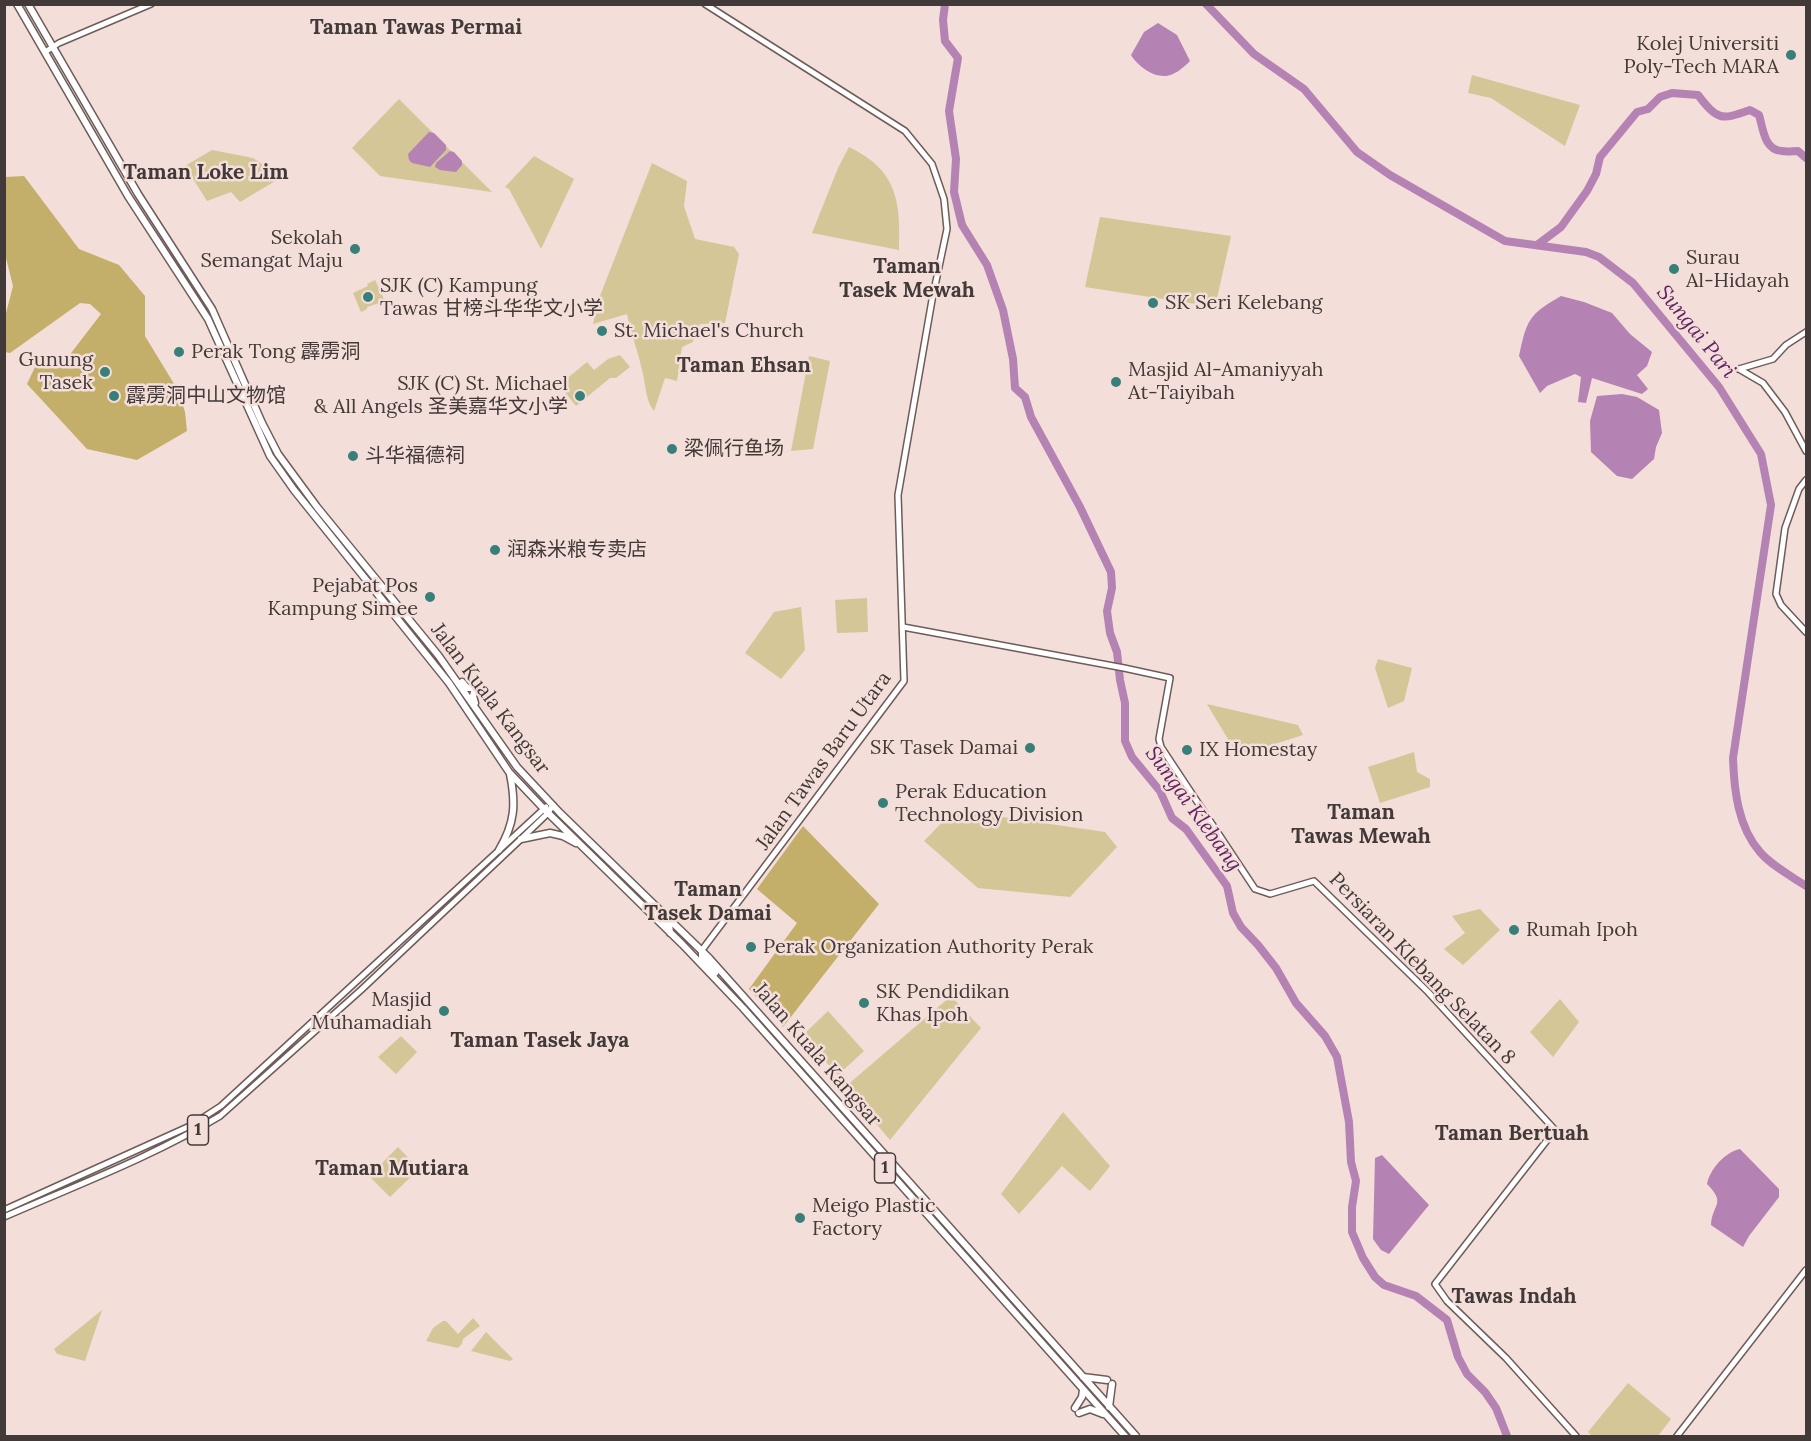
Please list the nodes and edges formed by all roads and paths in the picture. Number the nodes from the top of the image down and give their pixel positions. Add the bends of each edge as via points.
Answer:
1 (17, 4) edge
2 (28, 4) edge
3 (151, 4) edge
4 (705, 4) edge
5 (53, 47) junction
6 (45, 52) junction
7 (1806, 332) edge
8 (1806, 451) edge
9 (1806, 480) edge
10 (903, 627) junction
11 (1806, 632) edge
12 (445, 665) junction
13 (437, 669) junction
14 (467, 694) junction
15 (475, 706) junction
16 (489, 743) junction
17 (510, 772) junction
18 (552, 805) junction
19 (545, 811) junction
20 (521, 839) junction
21 (580, 844) junction
22 (499, 850) junction
23 (635, 885) junction
24 (670, 933) junction
25 (688, 935) junction
26 (682, 944) junction
27 (702, 950) junction
28 (363, 975) junction
29 (359, 991) junction
30 (337, 1000) junction
31 (743, 1008) junction
32 (4, 1210) edge
33 (4, 1217) edge
34 (1806, 1270) edge
35 (1083, 1377) junction
36 (1083, 1390) junction
37 (1109, 1407) junction
38 (1104, 1414) junction
39 (1125, 1437) edge
40 (1136, 1437) edge
41 (1576, 1437) edge
42 (1677, 1437) edge

1 - 6 highway, Jalan Kuala Kangsar
2 - 5 highway, Jalan Kuala Kangsar
3 - 5 street
4 - 10 street, Jalan Tawas Baru Utara via 903,130 930,159 940,186 947,229 898,495
5 - 6 street
5 - 12 highway, Jalan Kuala Kangsar via 138,194 212,309 278,454
6 - 13 highway, Jalan Kuala Kangsar via 128,196 208,319 270,456
7 - 8 street via 1773,359 1739,369 1763,383 1785,412
9 - 11 street via 1787,520 1776,594
10 - 27 street, Jalan Tawas Baru Utara via 903,683
10 - 41 street, Persiaran Klebang Selatan 8 via 1170,678 1159,739 1161,747 1255,889 1270,894 1314,880 1428,992 1555,1130 1435,1284
12 - 14 highway, Jalan Kuala Kangsar
12 - 15 highway via 467,688 475,688
13 - 14 highway
13 - 16 highway, Jalan Kuala Kangsar
14 - 15 highway, Jalan Kuala Kangsar
14 - 16 highway via 466,702
15 - 18 highway, Jalan Kuala Kangsar via 517,767
16 - 17 highway, Jalan Kuala Kangsar
17 - 19 highway, Jalan Kuala Kangsar
17 - 22 highway via 512,824
18 - 19 street, 1
18 - 23 highway, Jalan Kuala Kangsar / 1
19 - 20 street, 1
19 - 21 highway, Jalan Kuala Kangsar / 1
19 - 22 street, 1
20 - 21 highway via 550,833
20 - 29 street, 1
21 - 24 highway, Jalan Kuala Kangsar / 1
22 - 28 street, 1
23 - 24 highway via 666,920
23 - 25 highway, Jalan Kuala Kangsar / 1
24 - 25 highway
24 - 26 highway, Jalan Kuala Kangsar / 1
25 - 27 highway, Jalan Kuala Kangsar / 1
26 - 27 highway
26 - 31 highway, Jalan Kuala Kangsar / 1
27 - 31 highway via 702,959
27 - 35 highway, Jalan Kuala Kangsar / 1
28 - 29 street
28 - 30 street, 1
29 - 30 street via 354,989
29 - 33 street, 1 via 220,1116 146,1155
30 - 32 street, 1 via 221,1106 190,1126
31 - 36 highway, Jalan Kuala Kangsar / 1
34 - 42 street
35 - 37 highway, Jalan Kuala Kangsar / 1
35 - 37 highway via 1109,1382
36 - 38 highway, Jalan Kuala Kangsar / 1
36 - 38 highway via 1077,1411 1090,1409
37 - 40 highway, Jalan Kuala Kangsar / 1
38 - 39 highway, Jalan Kuala Kangsar / 1

